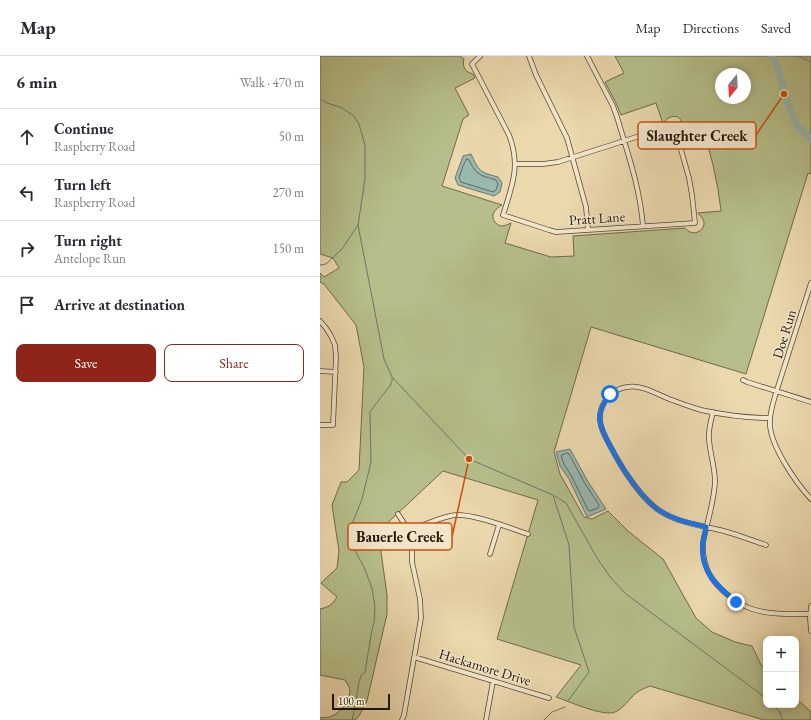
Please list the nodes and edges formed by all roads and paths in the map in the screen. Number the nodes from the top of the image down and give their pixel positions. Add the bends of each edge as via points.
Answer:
1 (480, 56) edge
2 (529, 56) edge
3 (588, 56) edge
4 (624, 141) junction
5 (573, 157) junction
6 (516, 164) junction
7 (643, 226) junction
8 (588, 230) junction
9 (811, 283) edge
10 (320, 321) edge
11 (320, 371) edge
12 (336, 372) junction
13 (743, 380) dead end
14 (777, 392) junction
15 (811, 402) edge
16 (713, 412) junction
17 (770, 418) junction
18 (320, 425) edge
19 (811, 499) edge
20 (398, 514) dead end
21 (499, 525) junction
22 (706, 527) junction
23 (409, 531) junction
24 (528, 534) dead end
25 (766, 545) dead end
26 (490, 554) dead end
27 (811, 606) edge
28 (810, 614) edge
29 (811, 631) edge
30 (414, 657) junction
31 (493, 681) junction
32 (549, 698) dead end
33 (402, 720) edge
34 (486, 720) edge

1 - 6 street via 472,64 509,135
2 - 5 street via 565,132
3 - 4 street via 613,106
4 - 5 street
4 - 7 street via 639,193
4 - 7 street, Pratt Lane via 674,125 689,178 694,223
5 - 6 street via 558,162
5 - 8 street via 586,207
6 - 8 street, Pratt Lane via 503,215 553,231
7 - 8 street, Pratt Lane
9 - 14 street, Doe Run
10 - 12 street via 335,345
11 - 12 street
12 - 18 street via 333,425
13 - 14 street
14 - 15 street
14 - 17 street, Doe Run
16 - 17 street via 740,417
16 - 22 street via 709,441 715,482
16 - 22 street via 634,386 620,388 610,394 602,405 600,414 604,433 619,461 651,504 660,512 683,522
17 - 19 street via 770,427 778,450
20 - 23 street
21 - 23 street via 472,516 456,515
21 - 24 street
21 - 26 street
22 - 25 street
22 - 28 street via 703,542 705,565 713,581 722,591 736,602 752,609 768,613
23 - 30 street via 421,608
27 - 28 street
28 - 29 street
30 - 31 street, Hackamore Drive
30 - 33 street
31 - 32 street, Hackamore Drive
31 - 34 street

